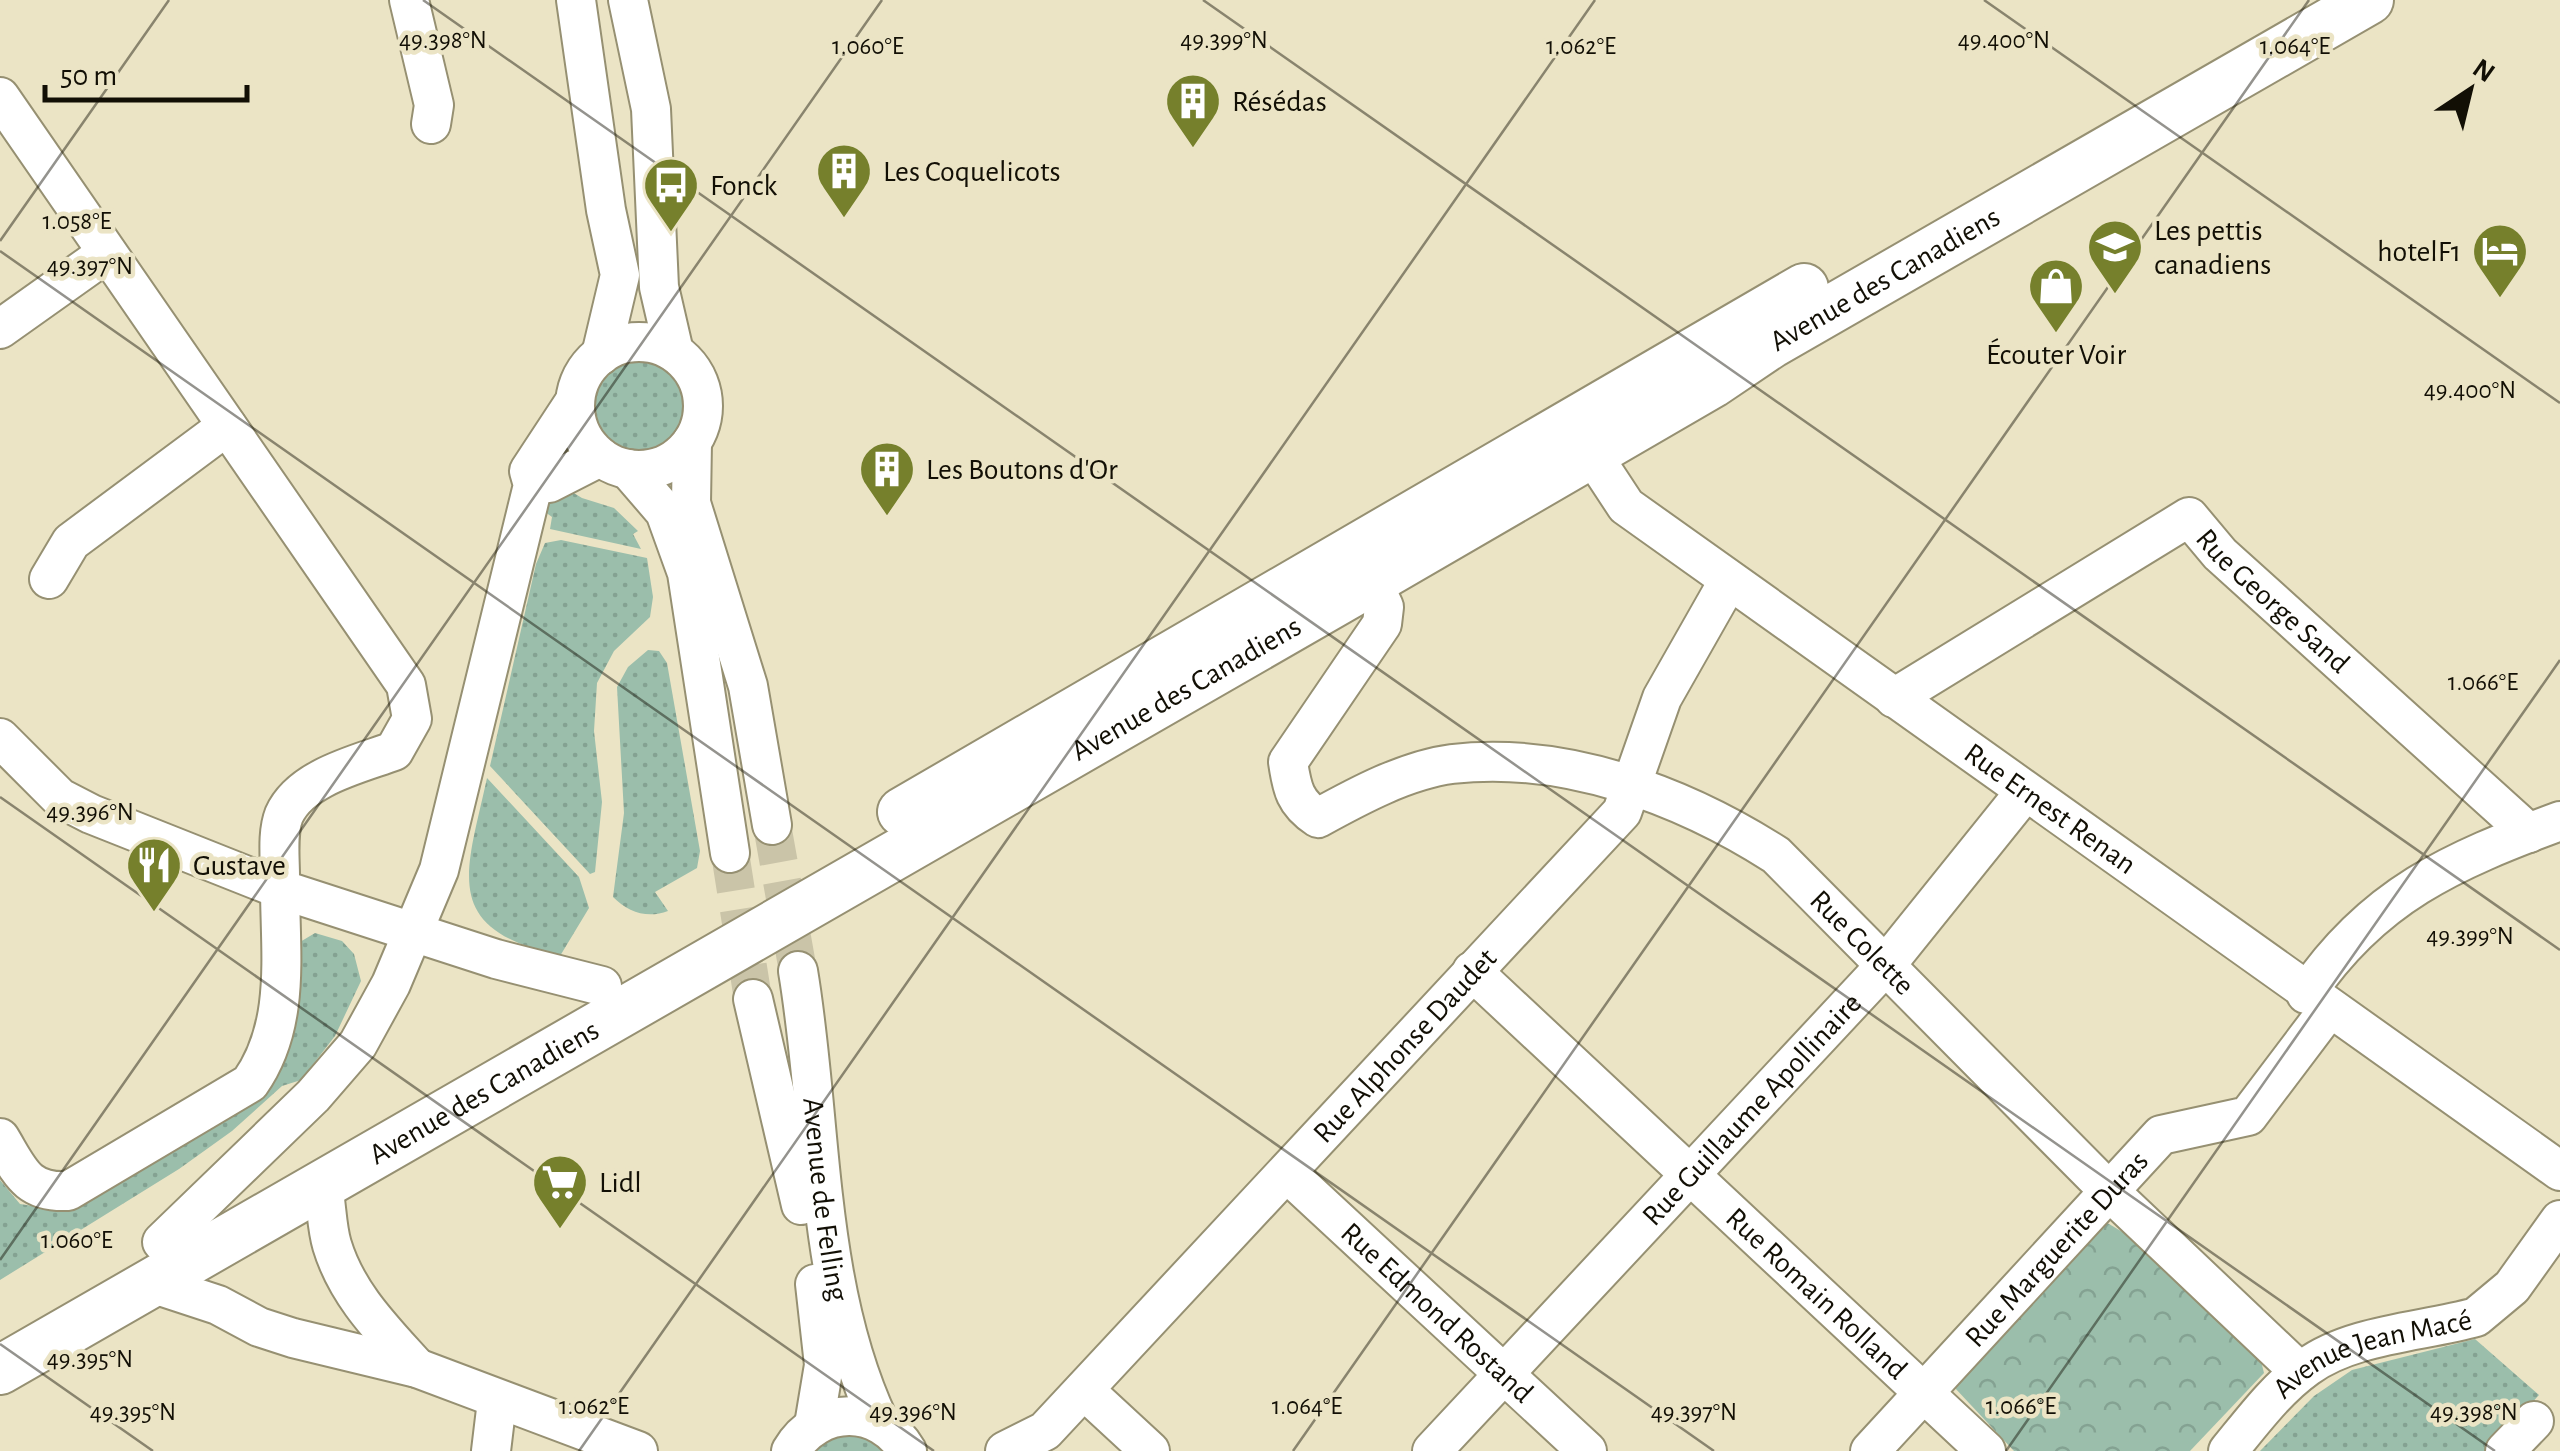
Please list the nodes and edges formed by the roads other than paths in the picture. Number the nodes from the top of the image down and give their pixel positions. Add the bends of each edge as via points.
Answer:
1 (409, 0) edge
2 (576, 0) edge
3 (628, 0) edge
4 (2311, 0) edge
5 (2369, 0) edge
6 (0, 97) edge
7 (431, 124) dead end
8 (107, 252) junction
9 (0, 329) edge
10 (674, 352) junction
11 (600, 355) junction
12 (575, 402) junction
13 (227, 426) junction
14 (1580, 438) junction
15 (692, 442) junction
16 (614, 463) junction
17 (533, 485) junction
18 (50, 579) dead end
19 (1729, 580) junction
20 (1372, 581) junction
21 (1894, 698) junction
22 (0, 738) edge
23 (1633, 786) junction
24 (2025, 792) junction
25 (772, 826) tunnel mouth
26 (2544, 827) edge
27 (730, 853) tunnel mouth
28 (280, 888) junction
29 (416, 934) junction
30 (1885, 966) junction
31 (1472, 971) junction
32 (798, 972) tunnel mouth
33 (602, 986) junction
34 (753, 998) tunnel mouth
35 (2317, 1002) junction
36 (0, 1138) edge
37 (2560, 1171) edge
38 (1287, 1173) junction
39 (1692, 1175) junction
40 (322, 1182) junction
41 (2108, 1190) junction
42 (2560, 1220) edge
43 (156, 1262) junction
44 (0, 1336) edge
45 (417, 1368) junction
46 (0, 1370) edge
47 (2300, 1372) junction
48 (1505, 1375) junction
49 (1084, 1390) junction
50 (1922, 1390) junction
51 (497, 1401) junction
52 (2534, 1421) dead end
53 (904, 1443) edge
54 (796, 1444) edge
55 (491, 1451) edge
56 (638, 1451) edge
57 (1004, 1451) edge
58 (1150, 1451) edge
59 (1432, 1451) edge
60 (1587, 1451) edge
61 (1870, 1451) edge
62 (1986, 1451) edge
63 (2228, 1451) edge
64 (2506, 1451) edge

1 - 7 street via 434,104
2 - 11 street via 620,275
3 - 10 street via 651,109 658,286
4 - 14 main road, Avenue des Canadiens
5 - 14 main road, Avenue des Canadiens via 1771,344
6 - 8 street
8 - 9 street
8 - 13 street
10 - 11 street via 637,342
10 - 15 street via 695,374 702,396
11 - 12 street via 586,370
12 - 16 street via 578,426
12 - 17 street via 529,471
13 - 18 street via 71,542
13 - 28 street via 406,685 412,719 394,751 336,772 285,814
14 - 19 street, Rue Ernest Renan via 1626,506
14 - 20 main road, Avenue des Canadiens
14 - 33 main road, Avenue des Canadiens
15 - 16 street via 669,462
15 - 25 street via 691,504 748,686
16 - 17 street
16 - 27 street via 665,512 687,573
17 - 29 street via 438,870
19 - 21 street, Rue Ernest Renan
19 - 23 street, Rue Alphonse Daudet via 1662,698
20 - 23 street, Rue Colette via 1384,607 1382,624 1288,762 1300,806 1318,818 1364,792 1448,764 1540,764
20 - 40 main road, Avenue des Canadiens
21 - 24 street, Rue Ernest Renan
21 - 26 street, Rue George Sand via 2188,517 2220,554
22 - 28 street via 60,798
23 - 30 street, Rue Colette via 1724,822 1776,855
23 - 31 street, Rue Alphonse Daudet via 1622,812
24 - 30 street, Rue Guillaume Apollinaire
24 - 35 street, Rue Ernest Renan
26 - 35 street, Rue Marguerite Duras via 2482,849 2402,891 2348,940
28 - 29 street
28 - 36 street via 280,1020 269,1056 250,1083 68,1191 42,1192
29 - 33 street
29 - 43 street via 358,1044
30 - 39 street, Rue Guillaume Apollinaire
30 - 41 street, Rue Colette
31 - 38 street, Rue Alphonse Daudet
31 - 39 street, Rue Romain Rolland
32 - 53 street, Avenue de Felling via 820,1169 857,1368
33 - 43 main road, Avenue des Canadiens
34 - 54 street, Avenue de Felling via 792,1153 822,1322 824,1365
35 - 37 street, Rue Ernest Renan
35 - 41 street, Rue Marguerite Duras via 2248,1116 2160,1136
38 - 48 street, Rue Edmond Rostand
38 - 49 street, Rue Alphonse Daudet
39 - 48 street, Rue Guillaume Apollinaire
39 - 50 street, Rue Romain Rolland
40 - 43 main road, Avenue des Canadiens
40 - 45 street via 345,1279
41 - 47 street, Rue Colette
41 - 50 street, Rue Marguerite Duras
42 - 47 street, Avenue Jean Macé via 2512,1287 2476,1317 2335,1352
43 - 44 main road, Avenue des Canadiens
43 - 45 street via 259,1327
43 - 46 main road, Avenue des Canadiens
45 - 51 street
47 - 63 street, Avenue Jean Macé
48 - 59 street, Rue Guillaume Apollinaire
48 - 60 street, Rue Edmond Rostand
49 - 57 street, Rue Alphonse Daudet via 1045,1432
49 - 58 street
50 - 61 street, Rue Marguerite Duras
50 - 62 street, Rue Romain Rolland
51 - 55 street
51 - 56 street
52 - 64 street
53 - 54 street via 846,1415

